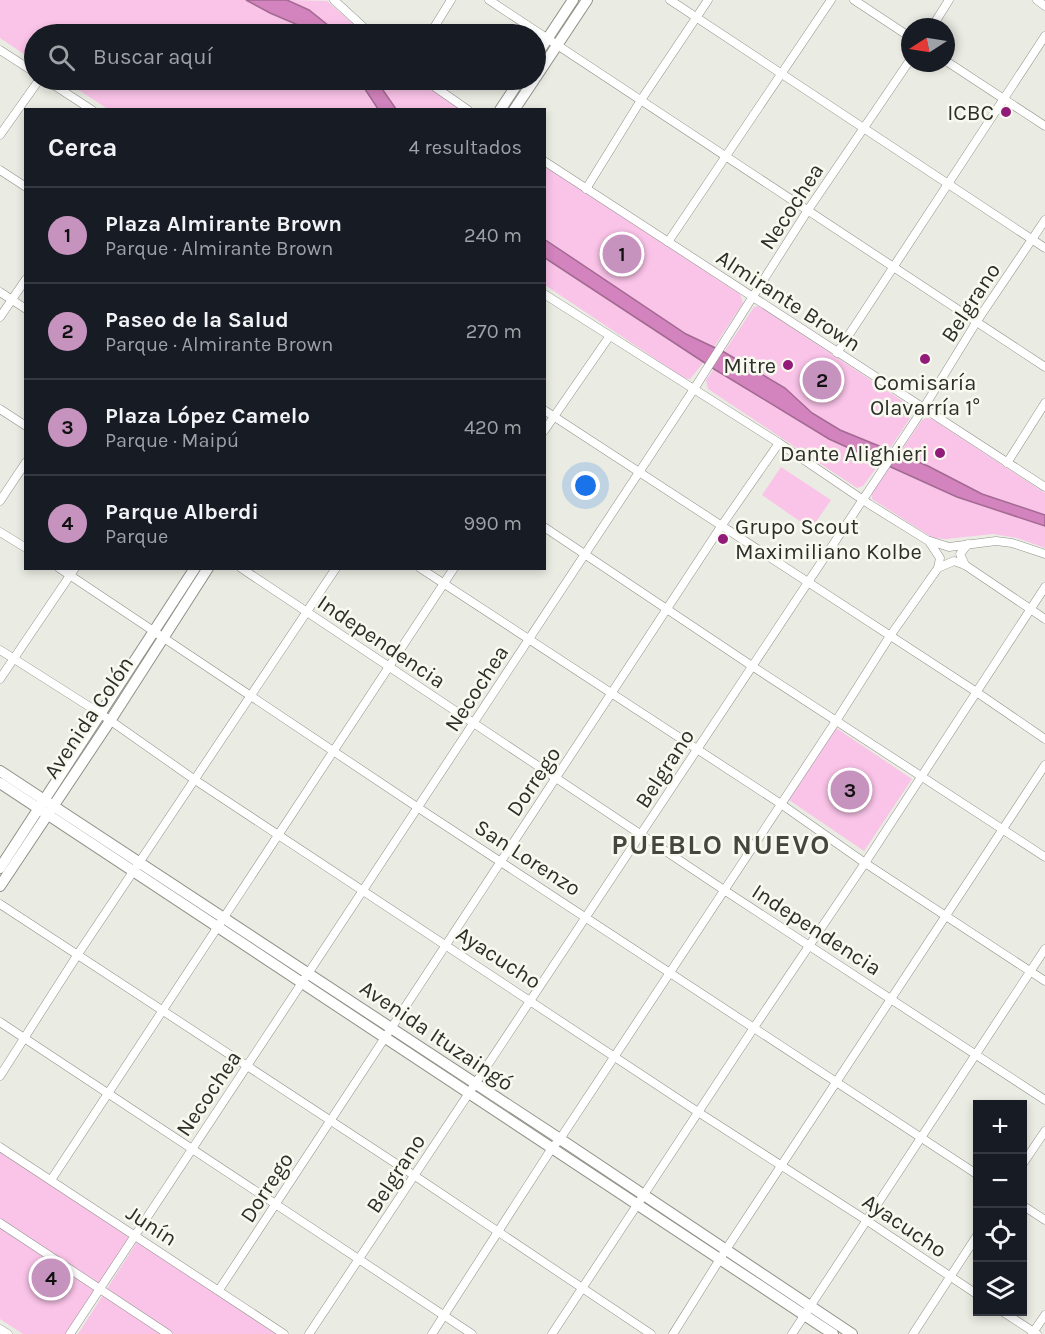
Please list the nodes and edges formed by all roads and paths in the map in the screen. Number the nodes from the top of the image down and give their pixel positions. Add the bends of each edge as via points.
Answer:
1 (334, 0) edge
2 (451, 0) edge
3 (489, 0) edge
4 (573, 0) edge
5 (587, 0) edge
6 (670, 0) edge
7 (708, 0) edge
8 (831, 0) edge
9 (854, 0) edge
10 (949, 0) edge
11 (1037, 0) edge
12 (1045, 6) edge
13 (697, 18) junction
14 (938, 18) edge
15 (360, 24) edge
16 (436, 24) edge
17 (526, 24) edge
18 (901, 31) edge
19 (1045, 36) edge
20 (546, 37) edge
21 (552, 41) junction
22 (546, 47) edge
23 (0, 50) edge
24 (546, 54) edge
25 (24, 66) edge
26 (955, 67) edge
27 (902, 72) edge
28 (782, 74) junction
29 (32, 90) edge
30 (61, 90) edge
31 (441, 90) edge
32 (513, 90) edge
33 (527, 90) edge
34 (1002, 99) junction
35 (641, 100) junction
36 (89, 108) edge
37 (465, 108) edge
38 (501, 108) edge
39 (515, 108) edge
40 (1045, 126) edge
41 (864, 127) junction
42 (0, 135) edge
43 (726, 155) junction
44 (546, 162) edge
45 (0, 171) edge
46 (948, 183) junction
47 (24, 187) edge
48 (586, 189) junction
49 (808, 210) junction
50 (1045, 220) edge
51 (1032, 240) junction
52 (668, 242) junction
53 (1045, 248) edge
54 (893, 265) junction
55 (24, 282) edge
56 (0, 292) edge
57 (546, 295) edge
58 (753, 298) junction
59 (12, 299) junction
60 (24, 308) edge
61 (0, 317) edge
62 (977, 321) junction
63 (609, 337) junction
64 (837, 353) junction
65 (1045, 367) edge
66 (694, 389) junction
67 (1045, 404) edge
68 (0, 409) edge
69 (923, 409) junction
70 (546, 411) edge
71 (554, 416) junction
72 (24, 425) edge
73 (546, 427) edge
74 (779, 443) junction
75 (1007, 463) junction
76 (24, 465) edge
77 (640, 471) junction
78 (1045, 487) edge
79 (862, 500) junction
80 (0, 501) edge
81 (722, 525) junction
82 (546, 528) edge
83 (0, 532) edge
84 (927, 540) junction
85 (968, 544) junction
86 (24, 547) edge
87 (585, 553) junction
88 (1045, 554) edge
89 (965, 565) junction
90 (938, 568) junction
91 (194, 570) edge
92 (207, 570) edge
93 (244, 570) edge
94 (335, 570) edge
95 (423, 570) edge
96 (453, 570) edge
97 (73, 572) edge
98 (807, 583) junction
99 (444, 585) junction
100 (1045, 587) edge
101 (667, 610) junction
102 (1031, 610) junction
103 (307, 612) junction
104 (1045, 619) edge
105 (154, 632) junction
106 (890, 636) junction
107 (164, 638) junction
108 (529, 640) junction
109 (0, 650) edge
110 (13, 659) junction
111 (752, 666) junction
112 (389, 668) junction
113 (0, 679) edge
114 (975, 692) junction
115 (611, 694) junction
116 (251, 695) junction
117 (106, 718) junction
118 (836, 721) junction
119 (474, 724) junction
120 (1045, 740) edge
121 (334, 750) junction
122 (697, 751) junction
123 (1045, 765) edge
124 (0, 771) edge
125 (920, 776) junction
126 (556, 779) junction
127 (195, 780) junction
128 (0, 783) edge
129 (781, 804) junction
130 (46, 807) junction
131 (417, 807) junction
132 (1003, 828) junction
133 (279, 835) junction
134 (641, 835) junction
135 (1045, 857) edge
136 (501, 861) junction
137 (865, 863) junction
138 (137, 867) junction
139 (0, 868) edge
140 (0, 886) edge
141 (363, 890) junction
142 (724, 890) junction
143 (0, 904) edge
144 (945, 916) junction
145 (586, 917) junction
146 (220, 923) junction
147 (447, 944) junction
148 (808, 945) junction
149 (1045, 949) edge
150 (78, 954) junction
151 (1030, 972) junction
152 (669, 973) junction
153 (305, 977) junction
154 (1045, 981) edge
155 (891, 999) junction
156 (532, 1000) junction
157 (163, 1010) junction
158 (0, 1022) edge
159 (753, 1029) junction
160 (388, 1033) junction
161 (24, 1038) junction
162 (976, 1054) junction
163 (614, 1056) junction
164 (247, 1066) junction
165 (0, 1076) edge
166 (836, 1083) junction
167 (473, 1089) junction
168 (107, 1094) junction
169 (1045, 1100) edge
170 (699, 1112) junction
171 (331, 1121) junction
172 (1045, 1131) edge
173 (921, 1137) junction
174 (560, 1139) junction
175 (0, 1147) edge
176 (193, 1148) junction
177 (552, 1148) junction
178 (1027, 1159) edge
179 (782, 1165) junction
180 (973, 1172) edge
181 (415, 1176) junction
182 (51, 1180) junction
183 (644, 1196) junction
184 (275, 1205) junction
185 (637, 1206) junction
186 (1027, 1208) edge
187 (866, 1220) junction
188 (1045, 1220) edge
189 (0, 1223) edge
190 (499, 1232) junction
191 (136, 1236) junction
192 (973, 1241) edge
193 (722, 1255) junction
194 (360, 1260) junction
195 (949, 1277) junction
196 (583, 1287) junction
197 (100, 1290) junction
198 (219, 1290) junction
199 (973, 1292) edge
200 (807, 1310) junction
201 (1045, 1315) edge
202 (444, 1316) junction
203 (1010, 1316) edge
204 (0, 1329) edge
205 (1034, 1333) edge
206 (8, 1334) edge
207 (70, 1334) edge
208 (168, 1334) edge
209 (284, 1334) edge
210 (309, 1334) edge
211 (432, 1334) edge
212 (472, 1334) edge
213 (552, 1334) edge
214 (651, 1334) edge
215 (673, 1334) edge
216 (792, 1334) edge
217 (834, 1334) edge
218 (852, 1334) edge
219 (913, 1334) edge

1 - 15 street
2 - 16 street
3 - 17 street
4 - 21 main road
5 - 21 main road
6 - 13 street
7 - 13 street
8 - 28 street
9 - 18 street
10 - 14 street
11 - 12 street
13 - 28 street
13 - 35 street
19 - 34 street
20 - 21 street
21 - 22 main road
21 - 24 main road
21 - 35 street
23 - 25 street
26 - 34 street
27 - 41 street, Necochea
28 - 41 street
28 - 43 street
29 - 42 street
30 - 36 street
31 - 37 street
32 - 38 main road
33 - 39 main road
34 - 40 street
34 - 46 street
35 - 43 street
35 - 48 street
41 - 46 street
41 - 49 street, Necochea
43 - 49 street
43 - 52 street
44 - 48 street, Almirante Brown
45 - 47 street
46 - 51 street
46 - 54 street
48 - 52 street, Almirante Brown
49 - 54 street
49 - 58 street, Necochea
50 - 51 street, Belgrano
51 - 53 street
51 - 62 street, Belgrano
52 - 58 street, Almirante Brown
54 - 62 street
54 - 64 street
55 - 59 street
56 - 59 street
57 - 63 street
58 - 64 street, Almirante Brown
58 - 66 street, Necochea
59 - 60 street
59 - 61 street
62 - 65 street
62 - 69 street, Belgrano
63 - 66 street
63 - 71 street
64 - 69 street, Almirante Brown
66 - 74 street
66 - 77 street, Necochea
67 - 75 street
68 - 72 street
69 - 75 street, Almirante Brown
69 - 79 street, Belgrano
70 - 71 street
71 - 73 street
71 - 77 street
74 - 79 street
74 - 81 street, Dorrego
75 - 78 street, Almirante Brown
76 - 80 street
77 - 81 street
77 - 87 street, Necochea
79 - 84 street
79 - 98 street, Belgrano
81 - 98 street
81 - 101 street, Dorrego
82 - 87 street
83 - 86 street
84 - 85 street via 949,547
84 - 90 street via 940,558
85 - 88 street via 1012,543
85 - 89 street via 960,554
87 - 101 street
87 - 108 street, Necochea
89 - 90 street via 954,561
89 - 102 street
90 - 106 street
91 - 105 main road, Avenida Colón
92 - 107 main road, Avenida Colón
93 - 103 street, Independencia
94 - 103 street
95 - 99 street
96 - 99 street
97 - 105 street, San Lorenzo
97 - 110 street
98 - 106 street
98 - 111 street, Belgrano
99 - 108 street
99 - 112 street
100 - 102 street
101 - 111 street
101 - 115 street, Dorrego
102 - 104 street
102 - 114 street
103 - 112 street, Independencia
103 - 116 street
105 - 107 street, San Lorenzo
105 - 117 main road, Avenida Colón
106 - 114 street
106 - 118 street
107 - 116 street, San Lorenzo
107 - 117 main road, Avenida Colón
108 - 115 street
108 - 119 street, Necochea
109 - 110 street, Ayacucho
110 - 113 street
110 - 117 street, Ayacucho
111 - 118 street
111 - 122 street, Belgrano
112 - 119 street, Independencia
112 - 121 street
114 - 120 street
114 - 125 street
115 - 122 street
115 - 126 street, Dorrego
116 - 121 street, San Lorenzo
116 - 127 street
117 - 127 street, Ayacucho
117 - 130 main road, Avenida Colón
118 - 125 street
118 - 129 street
119 - 126 street, Independencia
119 - 131 street, Necochea
121 - 131 street, San Lorenzo
121 - 133 street
122 - 129 street
122 - 134 street, Belgrano
123 - 132 street
124 - 130 main road, Avenida Ituzaingó
125 - 132 street
125 - 137 street
126 - 134 street, Independencia
126 - 136 street, Dorrego
127 - 133 street, Ayacucho
127 - 138 street
128 - 130 main road, Avenida Ituzaingó
129 - 137 street
129 - 142 street
130 - 138 main road, Avenida Ituzaingó
130 - 139 main road, Avenida Colón
130 - 140 main road, Avenida Colón
131 - 136 street, San Lorenzo
131 - 141 street, Necochea
132 - 135 street
132 - 144 street
133 - 141 street, Ayacucho
133 - 146 street
134 - 142 street, Independencia
134 - 145 street, Belgrano
136 - 145 street, San Lorenzo
136 - 147 street, Dorrego
137 - 144 street
137 - 148 street
138 - 146 main road, Avenida Ituzaingó
138 - 150 street
141 - 147 street, Ayacucho
141 - 153 street, Necochea
142 - 148 street, Independencia
142 - 152 street
143 - 150 street
144 - 151 street
144 - 155 street
145 - 152 street, San Lorenzo
145 - 156 street, Belgrano
146 - 153 main road, Avenida Ituzaingó
146 - 157 street
147 - 156 street, Ayacucho
147 - 160 street, Dorrego
148 - 155 street, Independencia
148 - 159 street
149 - 151 street
150 - 157 street
150 - 161 street
151 - 154 street
151 - 162 street
152 - 159 street, San Lorenzo
152 - 163 street
153 - 160 main road, Avenida Ituzaingó
153 - 164 street, Necochea
155 - 162 street, Independencia
155 - 166 street
156 - 163 street, Ayacucho
156 - 167 street, Belgrano
157 - 164 street
157 - 168 street
158 - 161 street
159 - 166 street, San Lorenzo
159 - 170 street
160 - 167 main road, Avenida Ituzaingó
160 - 171 street, Dorrego
161 - 165 street
161 - 168 street
162 - 169 street, Independencia
162 - 173 street
163 - 170 street, Ayacucho
163 - 174 street
164 - 171 street
164 - 176 street, Necochea
166 - 173 street, San Lorenzo
166 - 179 street
167 - 174 main road, Avenida Ituzaingó
167 - 177 main road, Avenida Ituzaingó
167 - 181 street, Belgrano
168 - 176 street
168 - 182 street
170 - 179 street, Ayacucho
170 - 183 street
171 - 181 street
171 - 184 street, Dorrego
172 - 178 street
173 - 180 street, San Lorenzo
173 - 187 street
174 - 177 street
174 - 183 main road, Avenida Ituzaingó
175 - 182 street, Junín
176 - 184 street
176 - 191 street, Necochea
177 - 185 main road, Avenida Ituzaingó
177 - 190 street
179 - 187 street, Ayacucho
179 - 193 street
181 - 190 street
181 - 194 street, Belgrano
182 - 191 street, Junín
183 - 185 street
183 - 193 main road, Avenida Ituzaingó
184 - 194 street
184 - 198 street, Dorrego
185 - 193 main road, Avenida Ituzaingó
185 - 196 street
186 - 188 street
187 - 195 street, Ayacucho
187 - 200 street
189 - 197 street
190 - 196 street
190 - 202 street
191 - 197 street, Necochea
191 - 198 street, Junín
192 - 195 street
193 - 200 main road, Avenida Ituzaingó
193 - 215 street
194 - 202 street
194 - 210 street, Belgrano
195 - 199 street, Ayacucho
195 - 219 street
196 - 213 street
196 - 214 street
197 - 207 street, Necochea
197 - 208 street
198 - 209 street, Junín
200 - 216 street
200 - 217 main road, Avenida Ituzaingó
200 - 218 main road, Avenida Ituzaingó
201 - 205 street
202 - 211 street
202 - 212 street
203 - 205 street
204 - 206 street

